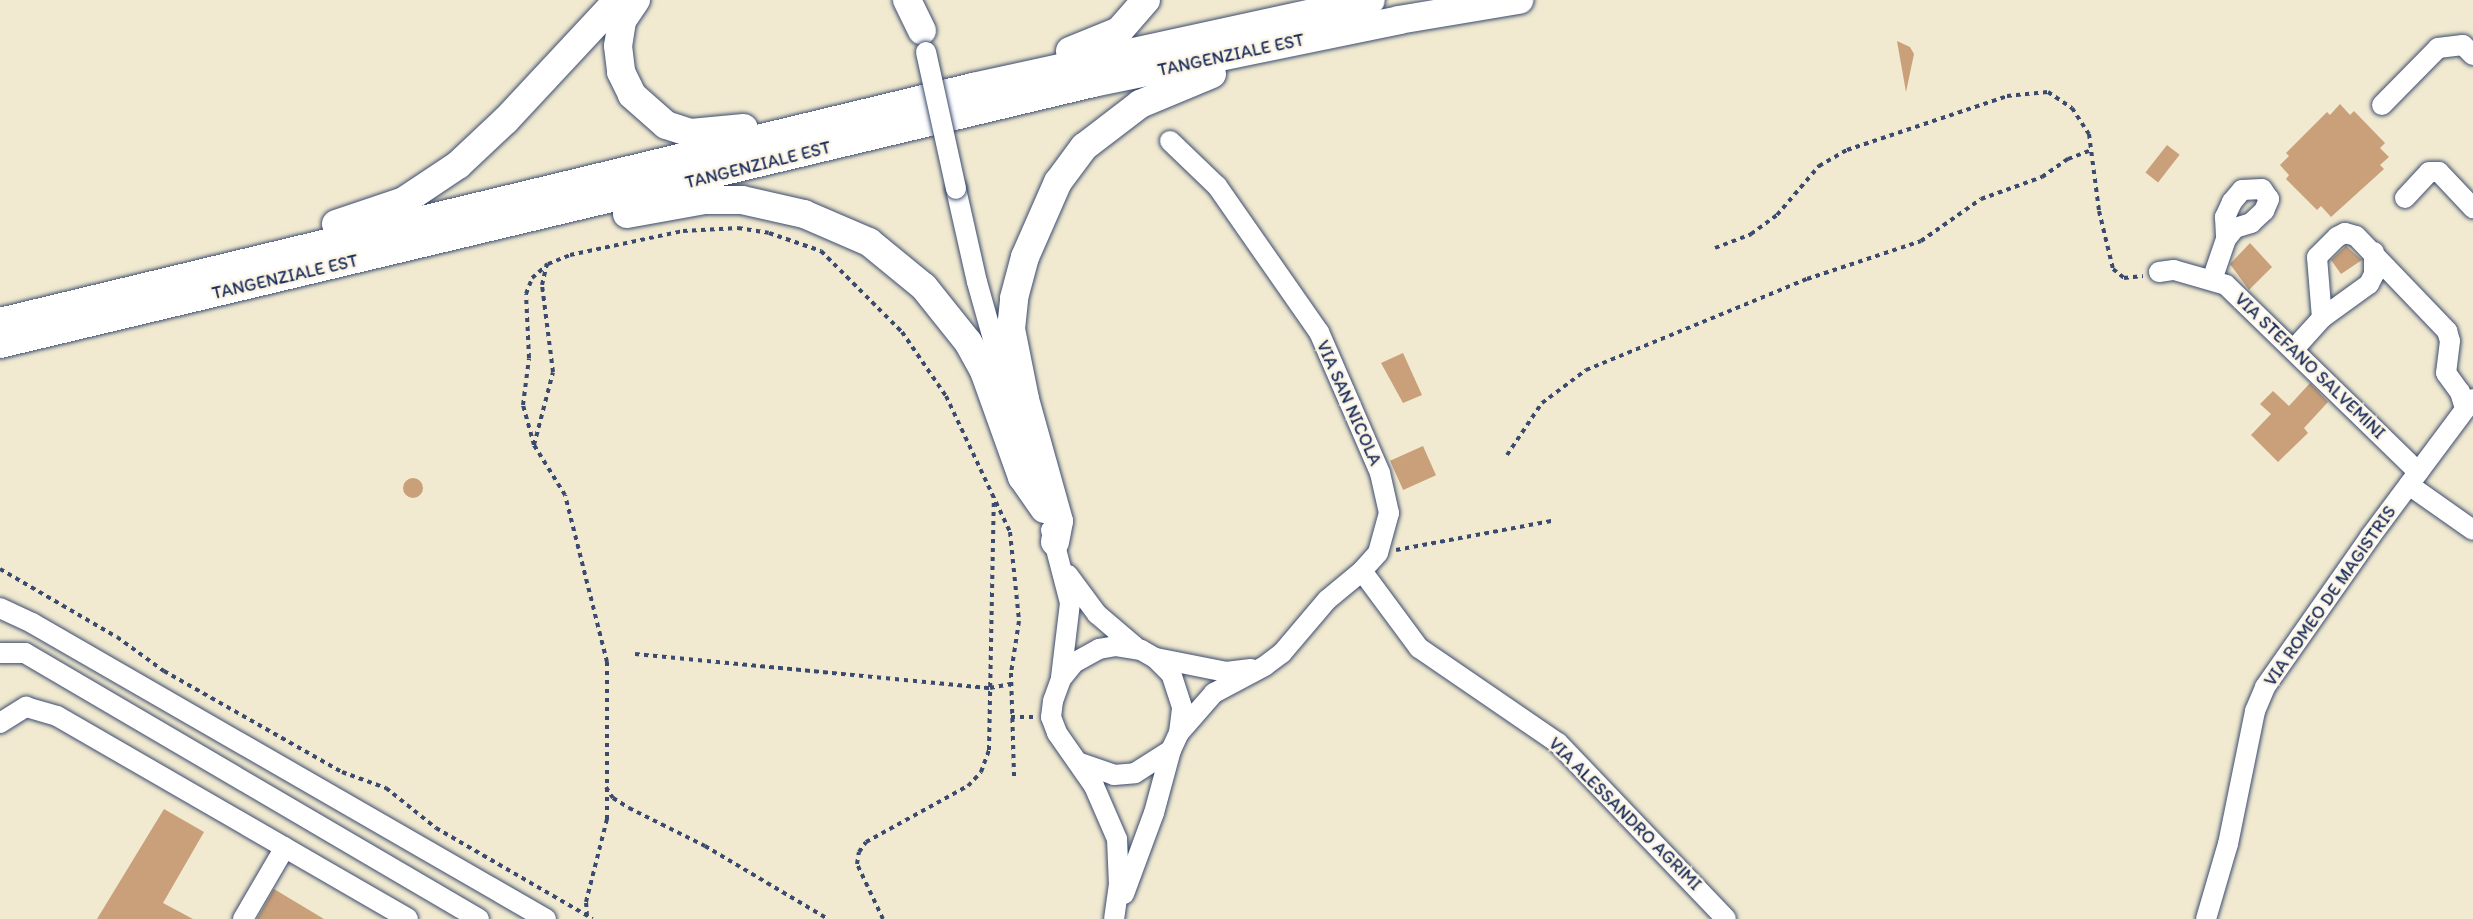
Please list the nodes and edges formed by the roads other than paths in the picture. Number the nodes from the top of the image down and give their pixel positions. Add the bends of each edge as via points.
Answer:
1 (618, 0) edge
2 (636, 0) edge
3 (907, 0) edge
4 (921, 0) edge
5 (1146, 0) edge
6 (1371, 0) edge
7 (1519, 0) edge
8 (1399, 20) junction
9 (924, 42) junction
10 (2468, 50) edge
11 (973, 87) junction
12 (2382, 105) dead end
13 (883, 110) junction
14 (1170, 141) dead end
15 (2405, 198) dead end
16 (2473, 208) edge
17 (500, 226) junction
18 (2226, 239) dead end
19 (2374, 252) junction
20 (2159, 272) road end
21 (2212, 280) junction
22 (160, 284) junction
23 (2322, 318) junction
24 (0, 322) edge
25 (0, 344) edge
26 (2294, 349) junction
27 (2469, 404) edge
28 (2414, 478) junction
29 (1044, 509) junction
30 (2473, 530) edge
31 (1059, 555) junction
32 (1362, 571) junction
33 (0, 608) edge
34 (0, 653) edge
35 (1148, 654) junction
36 (1265, 666) junction
37 (1061, 679) junction
38 (0, 723) edge
39 (1175, 741) junction
40 (1080, 763) junction
41 (285, 847) junction
42 (243, 919) edge
43 (408, 919) edge
44 (479, 919) edge
45 (546, 919) edge
46 (1114, 919) edge
47 (1726, 919) edge
48 (2206, 919) edge

1 - 22 highway via 493,133 432,184 404,201 368,214 179,270
2 - 13 highway via 621,30 621,72 632,95 666,126 691,133 720,132 852,109
3 - 9 highway
4 - 9 street
5 - 11 highway via 1119,31 1090,45 990,76
6 - 11 highway, TANGENZIALE EST
7 - 8 highway, TANGENZIALE EST
8 - 17 highway, TANGENZIALE EST via 1093,83
8 - 31 highway via 1340,45 1195,78 1171,89 1111,123 1084,147 1058,182 1025,257 1011,328 1025,399 1059,521
9 - 29 street, bridge via 977,282
10 - 12 street via 2438,48
11 - 13 highway, TANGENZIALE EST
13 - 22 highway, TANGENZIALE EST
14 - 32 street, VIA SAN NICOLA via 1217,186 1319,332 1347,390 1388,497 1389,513 1378,553
15 - 16 street via 2429,172 2439,172
17 - 25 highway, TANGENZIALE EST
17 - 29 highway via 534,230 705,200 742,200 804,214 869,242 924,287 968,342 984,372 1022,477
18 - 21 street
19 - 23 street via 2374,274 2369,284
19 - 23 street via 2356,236 2345,233 2317,257
19 - 27 street via 2447,331 2450,341 2446,373
20 - 21 street, VIA STEFANO SALVEMINI via 2174,270
21 - 26 street, VIA STEFANO SALVEMINI via 2226,285
22 - 24 highway, TANGENZIALE EST
23 - 26 street
26 - 28 street, VIA STEFANO SALVEMINI
27 - 28 street, VIA ROMEO DE MAGISTRIS
28 - 30 street, VIA STEFANO SALVEMINI
28 - 48 street, VIA ROMEO DE MAGISTRIS via 2265,687 2255,711 2228,844
29 - 31 street
31 - 35 street, VIA SAN NICOLA via 1097,614
31 - 37 street, VIA SAN NICOLA via 1071,619
32 - 36 street, VIA SAN NICOLA via 1327,600
32 - 47 street, VIA ALESSANDRO AGRIMI via 1419,648 1450,673 1558,743
33 - 45 street
34 - 44 street via 25,653
35 - 36 street via 1226,672
35 - 37 street via 1116,646 1099,649 1074,663
35 - 39 street, VIA SAN NICOLA via 1171,674 1179,692
36 - 39 street, VIA SAN NICOLA via 1214,693
37 - 40 street, VIA SAN NICOLA via 1051,717 1065,748
38 - 41 street via 26,707 57,716
39 - 40 street, VIA SAN NICOLA via 1135,773 1114,775
39 - 46 street, VIA SAN NICOLA via 1154,813
40 - 46 street, VIA SAN NICOLA via 1105,807 1117,839 1119,884
41 - 42 street
41 - 43 street

